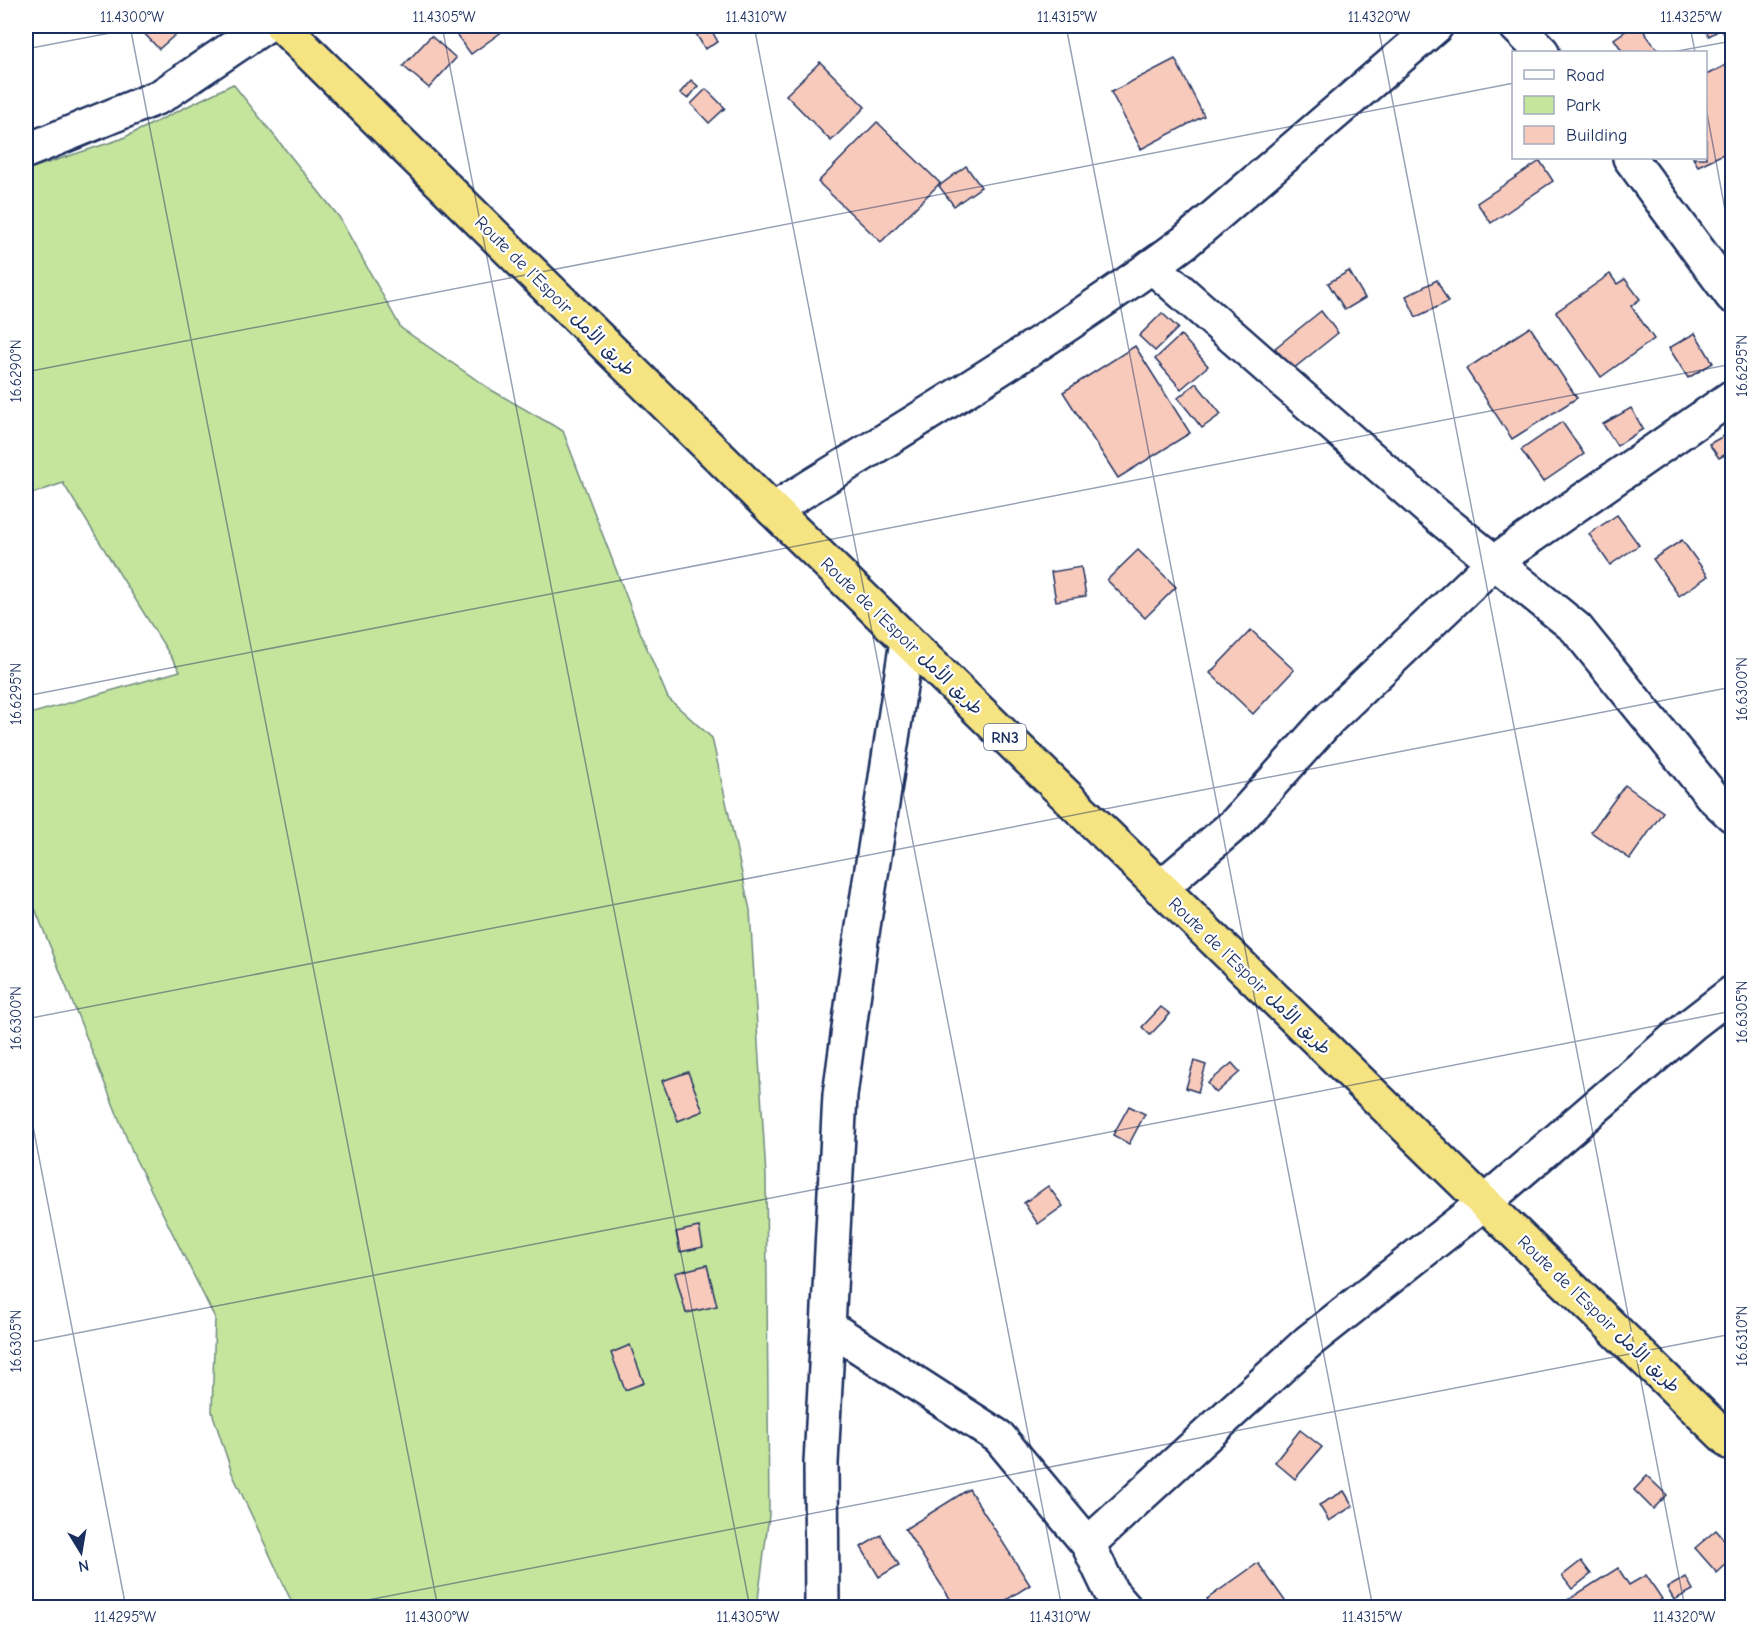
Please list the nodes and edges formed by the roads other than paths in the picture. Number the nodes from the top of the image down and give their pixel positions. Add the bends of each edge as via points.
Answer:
1 (265, 26) edge
2 (282, 26) edge
3 (1436, 26) edge
4 (1516, 26) edge
5 (1541, 51) edge
6 (26, 151) edge
7 (1631, 159) edge
8 (1152, 266) junction
9 (1732, 296) edge
10 (1732, 397) edge
11 (773, 510) junction
12 (1494, 562) junction
13 (907, 641) junction
14 (1732, 815) edge
15 (1160, 888) junction
16 (1732, 993) edge
17 (1484, 1203) junction
18 (829, 1327) junction
19 (1732, 1444) edge
20 (1088, 1544) junction
21 (822, 1608) edge
22 (1125, 1608) edge

1 - 6 street via 161,96
2 - 11 highway, Route de l’Espoir طريق الأمل / RN3
3 - 8 street
4 - 5 street
7 - 9 street
8 - 11 street via 1055,333
8 - 12 street
10 - 12 street
11 - 13 highway, Route de l’Espoir طريق الأمل / RN3
12 - 14 street via 1576,628 1712,796
12 - 15 street via 1329,719 1236,824
13 - 15 highway, Route de l’Espoir طريق الأمل / RN3
13 - 18 street via 840,1095
15 - 17 highway, Route de l’Espoir طريق الأمل / RN3
16 - 17 street
17 - 19 highway, Route de l’Espoir طريق الأمل / RN3
17 - 20 street via 1308,1342
18 - 20 street via 999,1437
18 - 21 street via 821,1463
20 - 22 street via 1111,1592

